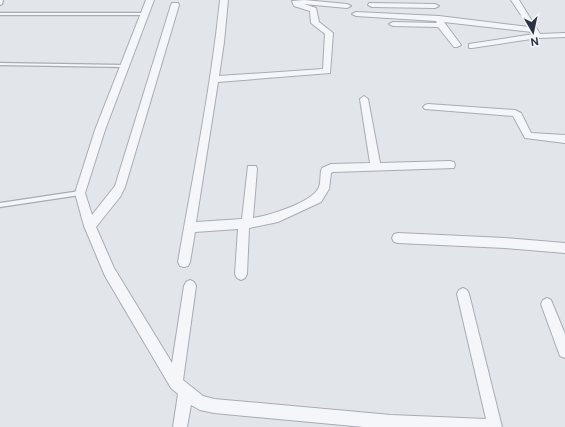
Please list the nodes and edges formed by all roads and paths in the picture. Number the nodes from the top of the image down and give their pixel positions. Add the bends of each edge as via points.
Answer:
1 (1, 0) edge
2 (150, 0) edge
3 (224, 0) edge
4 (295, 0) edge
5 (516, 0) edge
6 (371, 3) edge
7 (434, 3) edge
8 (0, 4) edge
9 (175, 5) dead end
10 (347, 6) dead end
11 (0, 14) edge
12 (145, 14) junction
13 (356, 14) dead end
14 (373, 14) junction
15 (439, 20) junction
16 (392, 24) dead end
17 (536, 33) junction
18 (565, 35) edge
19 (457, 45) dead end
20 (472, 46) dead end
21 (0, 64) edge
22 (124, 66) junction
23 (214, 79) junction
24 (364, 99) dead end
25 (428, 108) dead end
26 (565, 139) edge
27 (450, 165) dead end
28 (376, 167) junction
29 (252, 170) dead end
30 (80, 193) junction
31 (0, 205) edge
32 (245, 224) junction
33 (90, 226) junction
34 (189, 227) junction
35 (398, 238) dead end
36 (565, 248) edge
37 (184, 262) dead end
38 (241, 274) dead end
39 (190, 286) dead end
40 (462, 294) dead end
41 (547, 304) dead end
42 (565, 351) edge
43 (181, 387) junction
44 (391, 425) edge
45 (180, 427) edge
46 (490, 427) edge
47 (495, 427) edge

1 - 8 lane
2 - 12 street
3 - 23 street
4 - 10 street
4 - 23 street via 297,4 313,10 316,24 329,33 328,71
5 - 17 street
6 - 7 street
6 - 14 street
7 - 15 street
9 - 33 street via 120,187
11 - 12 lane
12 - 22 street
13 - 14 street
14 - 15 street
15 - 16 street
15 - 17 street
15 - 19 street
17 - 18 street
17 - 20 street
21 - 22 lane
22 - 30 street
23 - 34 street
24 - 28 street
25 - 26 street via 515,113 528,136
27 - 28 street
28 - 32 street via 328,169 324,189 317,199 274,219
29 - 32 street
30 - 31 lane
30 - 33 street
32 - 34 street
32 - 38 street
33 - 43 street via 109,272
34 - 37 street
35 - 36 street
39 - 43 street
40 - 47 street
41 - 42 street
43 - 44 street via 200,403 214,406
43 - 45 street
44 - 46 street

